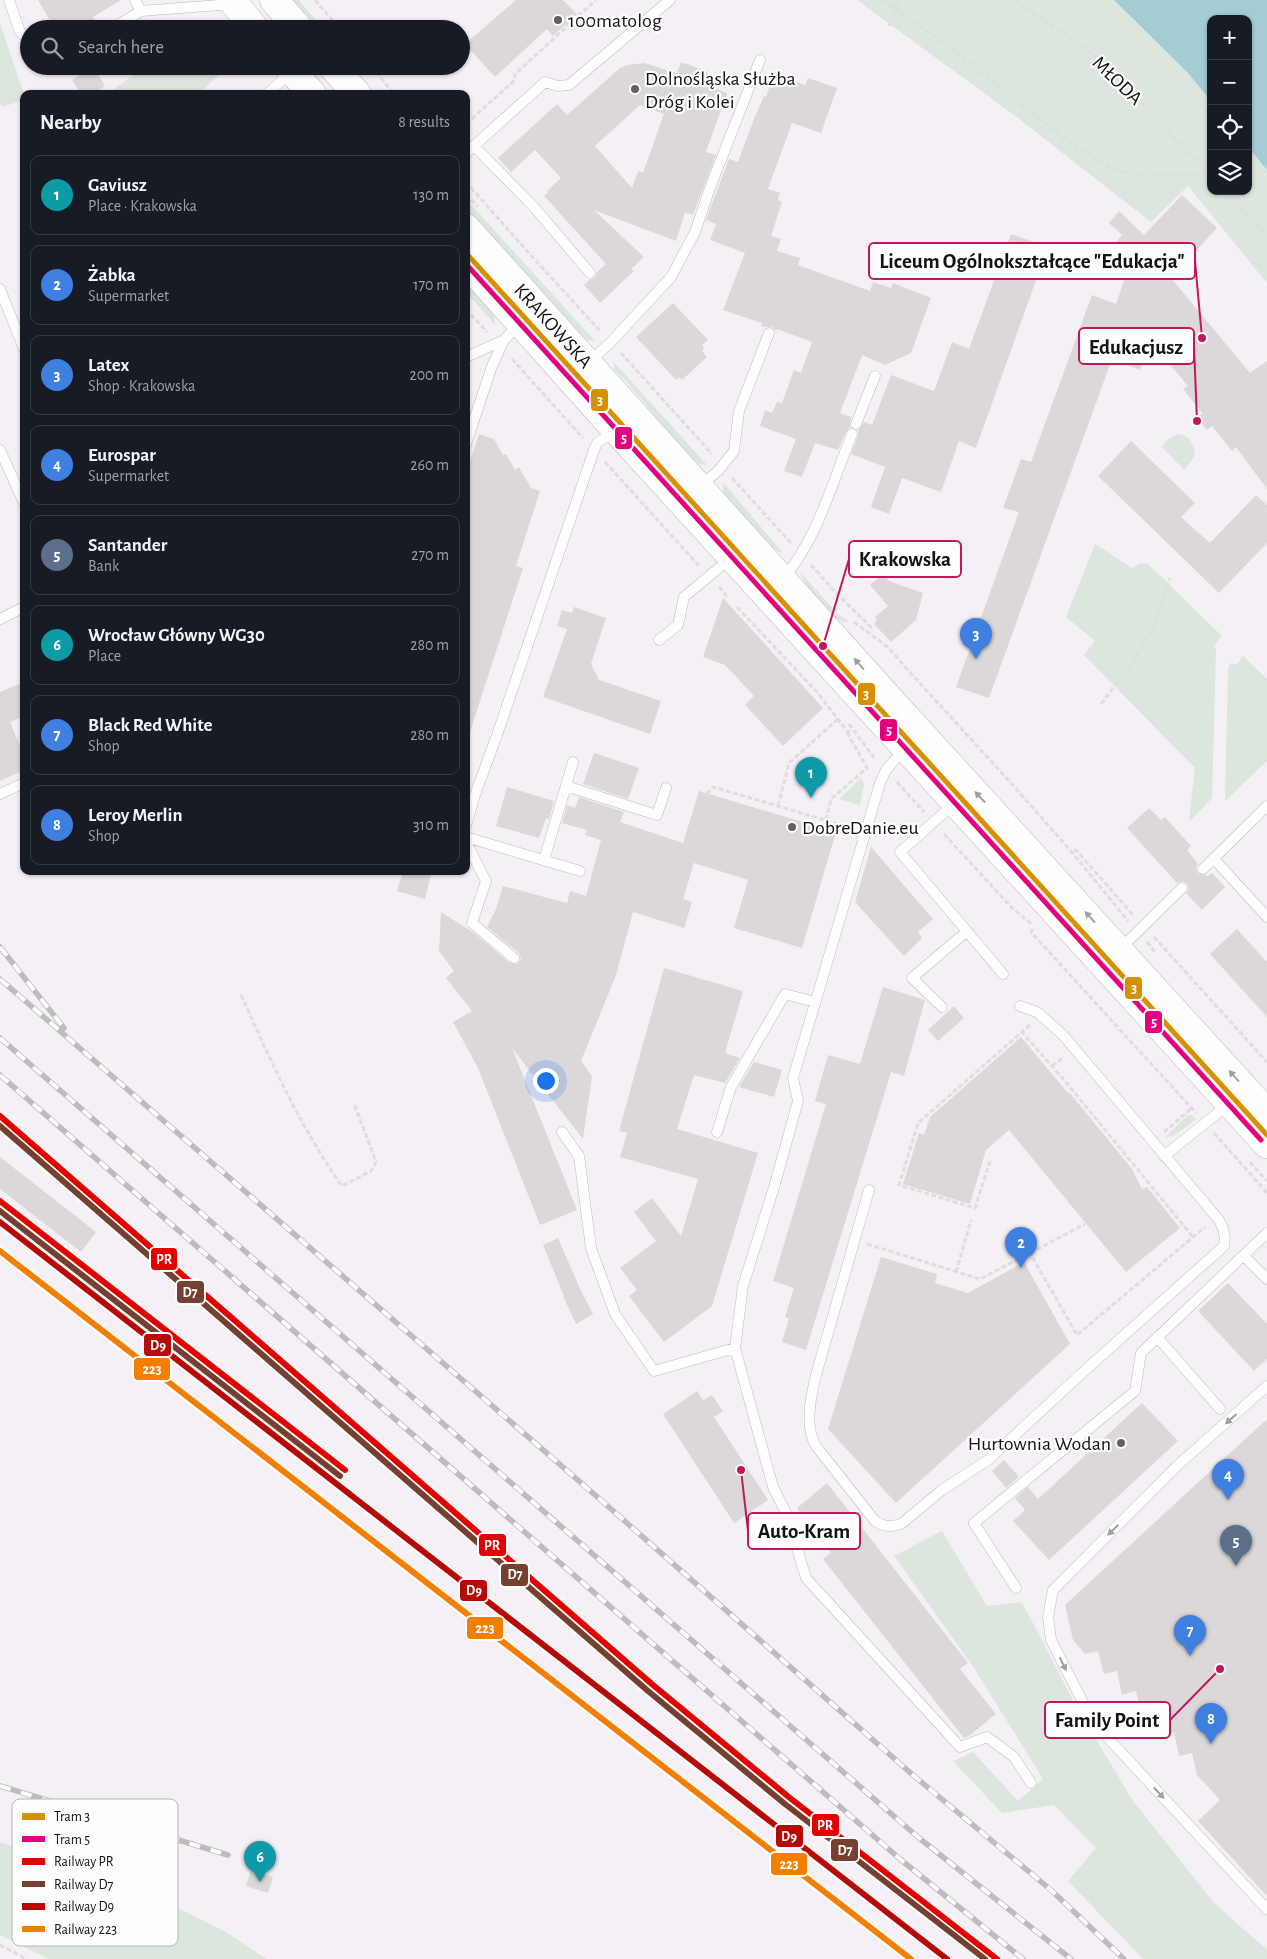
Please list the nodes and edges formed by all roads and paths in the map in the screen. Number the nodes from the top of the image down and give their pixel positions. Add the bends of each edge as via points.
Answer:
1 (9, 0) edge
2 (134, 0) edge
3 (274, 0) edge
4 (315, 0) edge
5 (596, 0) edge
6 (670, 0) edge
7 (883, 0) edge
8 (897, 0) edge
9 (1013, 0) edge
10 (233, 2) edge
11 (895, 9) junction
12 (141, 11) junction
13 (560, 17) dead end
14 (126, 20) edge
15 (248, 20) edge
16 (291, 20) edge
17 (332, 20) edge
18 (568, 26) junction
19 (890, 26) dead end
20 (20, 32) edge
21 (760, 60) dead end
22 (278, 75) edge
23 (287, 75) edge
24 (340, 75) edge
25 (378, 75) edge
26 (269, 90) edge
27 (307, 90) edge
28 (353, 90) edge
29 (391, 90) edge
30 (470, 120) edge
31 (470, 150) edge
32 (1207, 172) edge
33 (1207, 175) edge
34 (470, 187) edge
35 (1230, 195) edge
36 (470, 232) edge
37 (1267, 236) edge
38 (470, 268) edge
39 (590, 273) dead end
40 (0, 289) edge
41 (470, 313) edge
42 (512, 331) junction
43 (769, 333) dead end
44 (491, 336) dead end
45 (606, 338) dead end
46 (20, 339) edge
47 (617, 349) dead end
48 (470, 355) edge
49 (509, 356) dead end
50 (589, 362) junction
51 (875, 376) dead end
52 (856, 424) dead end
53 (616, 430) junction
54 (470, 432) edge
55 (852, 434) dead end
56 (587, 442) dead end
57 (0, 450) edge
58 (717, 460) dead end
59 (604, 461) dead end
60 (728, 472) dead end
61 (700, 486) junction
62 (20, 494) edge
63 (797, 549) dead end
64 (732, 557) junction
65 (806, 559) dead end
66 (704, 571) dead end
67 (783, 578) junction
68 (1170, 578) dead end
69 (714, 583) dead end
70 (728, 598) dead end
71 (738, 607) dead end
72 (20, 609) edge
73 (0, 620) edge
74 (872, 631) dead end
75 (659, 640) dead end
76 (897, 657) dead end
77 (1101, 704) dead end
78 (838, 719) junction
79 (906, 747) junction
80 (573, 762) dead end
81 (895, 780) dead end
82 (20, 785) edge
83 (566, 786) junction
84 (666, 788) dead end
85 (0, 794) edge
86 (707, 794) dead end
87 (956, 803) junction
88 (778, 806) junction
89 (1267, 806) edge
90 (470, 811) edge
91 (928, 817) dead end
92 (826, 820) junction
93 (938, 827) dead end
94 (866, 832) junction
95 (470, 838) edge
96 (470, 850) edge
97 (1074, 850) dead end
98 (1214, 859) junction
99 (544, 860) junction
100 (1203, 869) dead end
101 (580, 871) dead end
102 (1182, 888) dead end
103 (1134, 917) dead end
104 (1267, 917) edge
105 (1128, 921) dead end
106 (1033, 929) dead end
107 (1040, 930) dead end
108 (966, 932) junction
109 (1153, 936) dead end
110 (1119, 950) junction
111 (514, 958) dead end
112 (1003, 974) dead end
113 (241, 995) dead end
114 (815, 1002) junction
115 (1020, 1006) dead end
116 (942, 1007) dead end
117 (1033, 1022) dead end
118 (1021, 1031) junction
119 (1059, 1050) dead end
120 (1065, 1056) junction
121 (1070, 1062) dead end
122 (1267, 1062) edge
123 (1052, 1066) junction
124 (354, 1103) dead end
125 (1230, 1104) junction
126 (1264, 1105) edge
127 (1192, 1108) junction
128 (1200, 1117) dead end
129 (1212, 1131) dead end
130 (562, 1132) dead end
131 (717, 1132) dead end
132 (1152, 1142) junction
133 (1267, 1144) edge
134 (1164, 1156) junction
135 (990, 1161) dead end
136 (868, 1190) dead end
137 (1267, 1192) edge
138 (971, 1220) dead end
139 (1085, 1224) dead end
140 (1207, 1226) dead end
141 (1267, 1233) edge
142 (1193, 1237) junction
143 (854, 1240) junction
144 (1030, 1253) junction
145 (1244, 1256) junction
146 (956, 1272) junction
147 (1267, 1279) edge
148 (1157, 1337) junction
149 (735, 1348) junction
150 (1267, 1386) edge
151 (1220, 1409) dead end
152 (1016, 1588) dead end
153 (1031, 1783) dead end
154 (1267, 1909) edge
155 (0, 1945) edge
156 (27, 1959) edge

1 - 20 lane
2 - 12 lane
3 - 16 main road
4 - 17 path
5 - 18 path
6 - 31 lane via 569,85 545,82
7 - 11 path
8 - 11 path
9 - 32 path, MŁODA via 1086,49 1111,71
10 - 12 lane
10 - 15 main road
11 - 19 path
11 - 33 path via 952,49 1072,144 1114,170 1146,176
12 - 14 lane
13 - 18 path
18 - 30 path
21 - 50 lane via 695,232 671,277
22 - 26 lane
23 - 27 main road
24 - 28 main road
25 - 29 path
31 - 39 lane via 534,207
34 - 45 path
35 - 37 path
36 - 50 main road, KRAKOWSKA
38 - 42 main road, KRAKOWSKA
40 - 46 lane
41 - 44 path
42 - 48 lane
42 - 53 main road, KRAKOWSKA
42 - 54 lane via 492,366
43 - 61 lane via 739,411 734,451
47 - 58 path
49 - 56 path
50 - 61 main road, KRAKOWSKA
51 - 52 lane
53 - 64 main road, KRAKOWSKA
53 - 90 lane via 594,448
55 - 67 lane via 807,545
57 - 62 lane
59 - 66 path
60 - 63 path
61 - 67 main road, KRAKOWSKA
64 - 75 lane via 684,597 678,625
64 - 79 main road, KRAKOWSKA
65 - 74 path
110 -> 67 main road, KRAKOWSKA
68 - 77 path via 1153,628
69 - 70 path
71 - 78 path
72 - 73 lane
76 - 105 path via 1020,793
78 - 88 path via 789,763
78 - 92 path via 849,732 867,768 831,799
79 - 87 main road, KRAKOWSKA
79 - 94 lane via 880,782
80 - 83 lane
81 - 91 path
82 - 85 lane
83 - 84 lane via 657,815
83 - 99 lane
86 - 88 path via 713,787
87 - 108 lane via 900,852
87 - 125 main road, KRAKOWSKA
88 - 92 path
89 - 98 lane
92 - 94 path
93 - 107 path via 1012,909
94 - 114 lane
95 - 99 lane
96 - 111 lane via 486,881 472,923
97 - 103 path
98 - 100 lane
98 - 104 lane
99 - 101 lane
102 - 110 lane
106 - 127 path via 1031,932
108 - 112 lane
108 - 116 lane via 912,978
109 - 122 path
126 -> 110 main road, KRAKOWSKA
113 - 124 path via 281,1085 342,1186 371,1171 376,1162
114 - 131 lane via 785,994 731,1087
114 - 149 lane via 792,1078 798,1101 776,1184 743,1286
115 - 132 lane via 1037,1012 1064,1035
117 - 118 path
118 - 123 path
118 - 135 path via 918,1123 899,1185 974,1208
119 - 120 path
120 - 121 path
120 - 123 path
123 - 142 path
125 - 133 main road, KRAKOWSKA
125 - 134 lane
127 - 128 path
127 - 132 path
129 - 137 path
130 - 149 lane via 579,1156 591,1248 616,1314 654,1370
132 - 134 lane
134 - 143 lane via 1219,1220 1225,1233 1224,1246 988,1460 894,1526 875,1521 811,1438 811,1404 816,1375
136 - 143 lane
138 - 146 path
139 - 144 path
140 - 142 path
141 - 145 lane
142 - 144 path via 1077,1335
143 - 146 path
144 - 146 path via 980,1279
145 - 147 lane
145 - 148 lane
148 - 151 lane
148 - 152 lane via 1141,1353 1135,1391 974,1523
149 - 153 lane via 773,1487 787,1515 806,1578 960,1747 987,1737 1014,1757
150 -> 154 lane via 1178,1466 1053,1590 1048,1617 1050,1640 1093,1722
155 - 156 path

